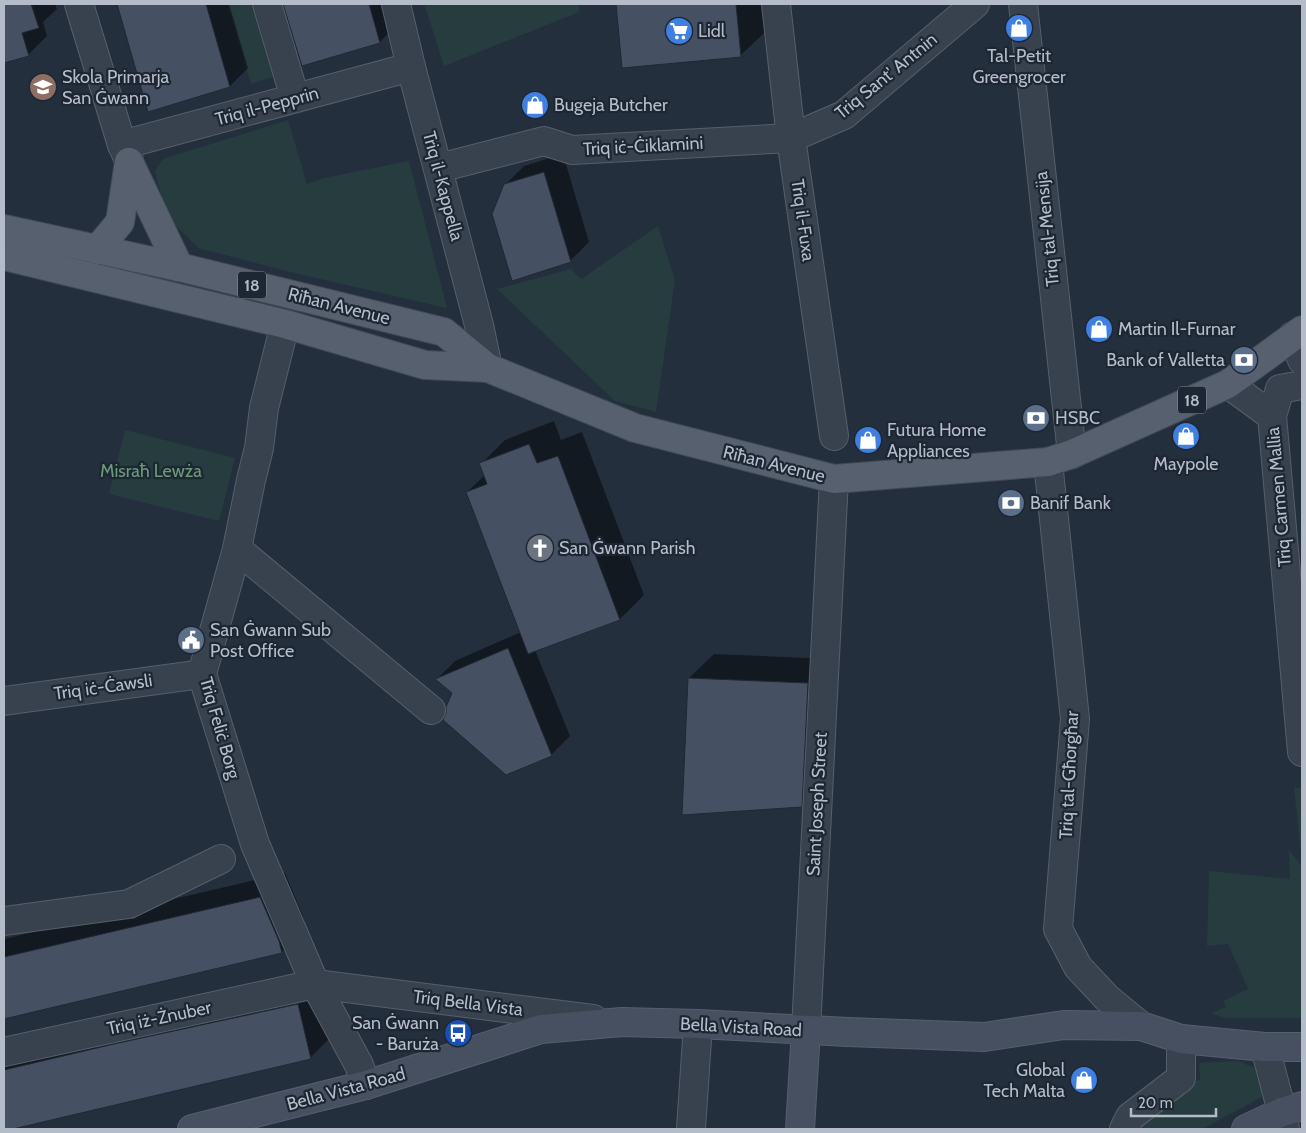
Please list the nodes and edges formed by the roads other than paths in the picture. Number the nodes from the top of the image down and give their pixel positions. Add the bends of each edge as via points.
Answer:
1 (79, 4) edge
2 (268, 4) edge
3 (396, 4) edge
4 (776, 4) edge
5 (975, 4) edge
6 (1023, 4) edge
7 (411, 67) junction
8 (295, 98) junction
9 (791, 138) junction
10 (126, 153) junction
11 (439, 168) junction
12 (4, 229) edge
13 (97, 250) junction
14 (4, 256) edge
15 (179, 267) junction
16 (286, 324) junction
17 (1299, 342) edge
18 (488, 368) junction
19 (1237, 377) junction
20 (1302, 377) edge
21 (1302, 385) edge
22 (1272, 416) junction
23 (834, 436) dead end
24 (1060, 458) junction
25 (834, 479) junction
26 (237, 549) junction
27 (202, 674) junction
28 (4, 701) edge
29 (432, 710) dead end
30 (1302, 752) edge
31 (221, 859) dead end
32 (4, 921) edge
33 (315, 984) junction
34 (622, 1022) junction
35 (698, 1024) junction
36 (1141, 1026) junction
37 (806, 1030) junction
38 (1181, 1039) junction
39 (1265, 1047) junction
40 (1302, 1048) edge
41 (4, 1052) edge
42 (366, 1085) junction
43 (1290, 1116) edge
44 (192, 1129) edge
45 (690, 1129) edge
46 (800, 1129) edge
47 (1124, 1129) edge
48 (1246, 1129) edge

1 - 10 street
2 - 8 street
3 - 7 street, Triq il-Kappella
4 - 9 street, Triq il-Fuxa
5 - 9 street, Triq Sant' Antnin via 844,115
6 - 24 street, Triq tal-Mensija
7 - 8 street, Triq il-Pepprin
7 - 11 street, Triq il-Kappella
8 - 10 street, Triq il-Pepprin
9 - 11 street, Triq iċ-Ċiklamini via 572,150 544,141
9 - 23 street, Triq il-Fuxa
10 - 13 main road via 120,222
10 - 15 main road
11 - 18 street, Triq il-Kappella
12 - 13 main road, Riħan Avenue / 18
13 - 15 main road, Riħan Avenue / 18
14 - 16 main road, Riħan Avenue / 18
15 - 18 main road, Riħan Avenue / 18 via 444,332
16 - 18 main road, Riħan Avenue / 18 via 425,365
16 - 26 street, Triq Feliċ Borg via 264,408 259,448
17 - 19 main road, 18
18 - 25 main road, Riħan Avenue via 635,428
19 - 20 street
19 - 22 street, Triq Carmen Mallia
19 - 24 main road, 18
21 - 22 street via 1280,389
22 - 30 street, Triq Carmen Mallia
24 - 25 main road, Riħan Avenue
24 - 36 street, Triq tal-Għorgħar via 1075,719 1058,929 1078,967 1107,998
25 - 37 street, Saint Joseph Street
26 - 27 street, Triq Feliċ Borg
26 - 29 street
27 - 28 street, Triq iċ-Ċawsli
27 - 33 street, Triq Feliċ Borg via 255,844
31 - 32 street via 129,904
33 - 34 street, Triq Bella Vista
33 - 41 street, Triq iż-Żnuber
33 - 42 street, Triq Feliċ Borg via 359,1065
34 - 35 main road, Bella Vista Road
34 - 42 main road, Bella Vista Road via 541,1029
35 - 37 main road, Bella Vista Road
35 - 45 street
36 - 37 main road, Bella Vista Road via 1064,1026 984,1037
36 - 38 main road, Bella Vista Road
37 - 46 main road, Saint Joseph Street
38 - 39 main road, Bella Vista Road
38 - 47 street via 1181,1078 1130,1117
39 - 40 main road, Bella Vista Road
39 - 43 street
42 - 44 main road, Bella Vista Road
43 - 48 main road

